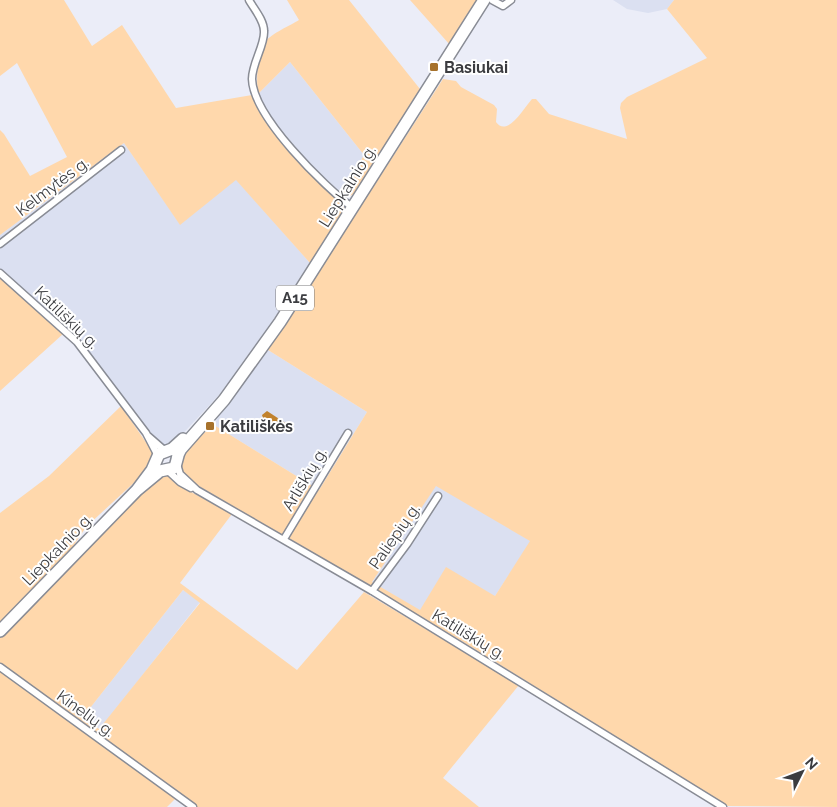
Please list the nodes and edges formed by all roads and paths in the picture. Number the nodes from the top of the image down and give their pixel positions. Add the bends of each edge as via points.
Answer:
1 (249, 0) edge
2 (484, 0) edge
3 (492, 0) edge
4 (511, 0) edge
5 (121, 150) dead end
6 (352, 208) junction
7 (0, 244) edge
8 (0, 273) edge
9 (348, 433) dead end
10 (166, 460) junction
11 (197, 490) junction
12 (438, 496) dead end
13 (284, 539) junction
14 (372, 591) junction
15 (0, 631) edge
16 (0, 667) edge
17 (193, 807) edge
18 (723, 807) edge

1 - 6 street via 264,32 253,71 256,98 302,160
2 - 6 highway, Liepkalnio g. / A15
3 - 4 street via 503,6
5 - 7 street, Kelmytės g.
6 - 10 highway, Liepkalnio g. / A15 via 280,322 224,400 181,449
8 - 10 street, Katiliškių g. via 76,342
9 - 13 street, Arliškių g.
10 - 11 street, Katiliškių g.
10 - 11 street, Katiliškių g. via 186,486
10 - 15 highway, Liepkalnio g. / A15
11 - 13 street, Katiliškių g.
12 - 14 street, Paliepių g.
13 - 14 street, Katiliškių g.
14 - 18 street, Katiliškių g.
16 - 17 street, Kinelių g.

